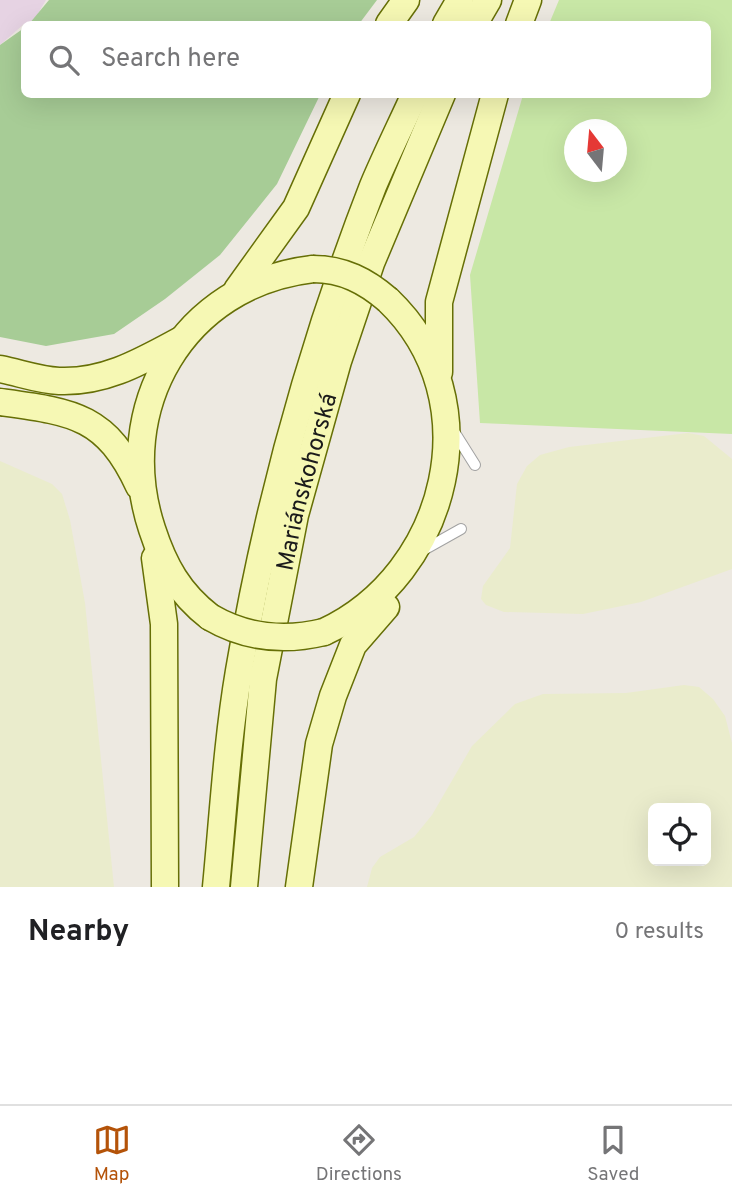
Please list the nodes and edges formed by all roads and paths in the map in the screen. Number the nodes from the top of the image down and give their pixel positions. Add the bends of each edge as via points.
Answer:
1 (406, 0) edge
2 (460, 0) edge
3 (488, 0) edge
4 (528, 0) edge
5 (390, 21) edge
6 (448, 21) edge
7 (476, 21) edge
8 (520, 21) edge
9 (345, 98) edge
10 (413, 98) edge
11 (440, 98) edge
12 (494, 98) edge
13 (236, 291) junction
14 (181, 340) junction
15 (0, 369) edge
16 (438, 380) junction
17 (0, 402) edge
18 (446, 418) junction
19 (475, 465) dead end
20 (147, 509) junction
21 (461, 528) dead end
22 (409, 562) junction
23 (165, 887) edge
24 (216, 887) edge
25 (244, 887) edge
26 (299, 887) edge

1 - 5 main road
2 - 6 main road
3 - 7 main road
4 - 8 main road
9 - 13 main road via 296,208
10 - 24 main road, Mariánskohorská via 344,265 270,511 238,674
11 - 25 main road, Mariánskohorská via 371,263 295,515 263,679
12 - 16 main road via 439,302
13 - 14 main road
13 - 16 main road, bridge via 271,277 313,270 338,271 356,278 388,300 418,332
14 - 15 main road via 118,372 83,380 58,381
14 - 20 main road via 159,381 142,433 140,470
16 - 18 main road
17 - 20 main road via 75,416 102,430 127,461
18 - 19 lane
18 - 22 main road via 446,451 433,517
20 - 22 main road, bridge via 169,573 181,590 210,617 257,636 290,638 324,632 361,613
20 - 23 main road via 164,624
21 - 22 lane
22 - 26 main road via 395,598 353,645 333,696 319,744

